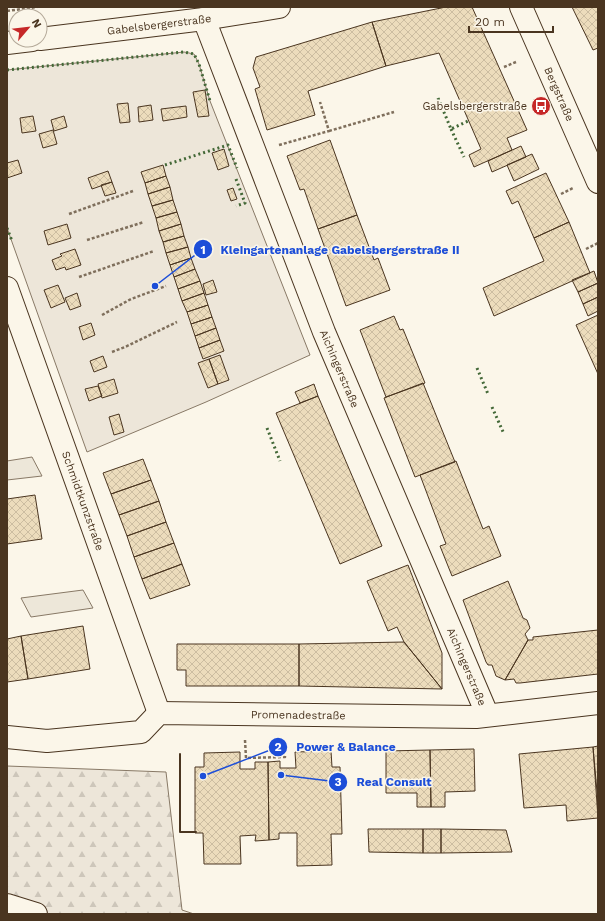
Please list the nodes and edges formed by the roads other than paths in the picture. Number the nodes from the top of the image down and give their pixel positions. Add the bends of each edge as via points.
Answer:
1 (279, 7) edge
2 (521, 7) edge
3 (204, 19) junction
4 (48, 38) edge
5 (598, 182) edge
6 (7, 288) edge
7 (598, 703) edge
8 (159, 713) junction
9 (487, 714) junction
10 (7, 736) edge
11 (7, 905) edge
12 (36, 914) edge

1 - 3 street, Gabelsbergerstraße
2 - 5 street, Bergstraße
3 - 4 street, Gabelsbergerstraße
3 - 9 street, Aichingerstraße via 324,332
6 - 8 street, Schmidtkunzstraße
7 - 9 street, Promenadestraße
8 - 9 street, Promenadestraße via 476,717
8 - 10 street via 141,732 47,741
11 - 12 street

